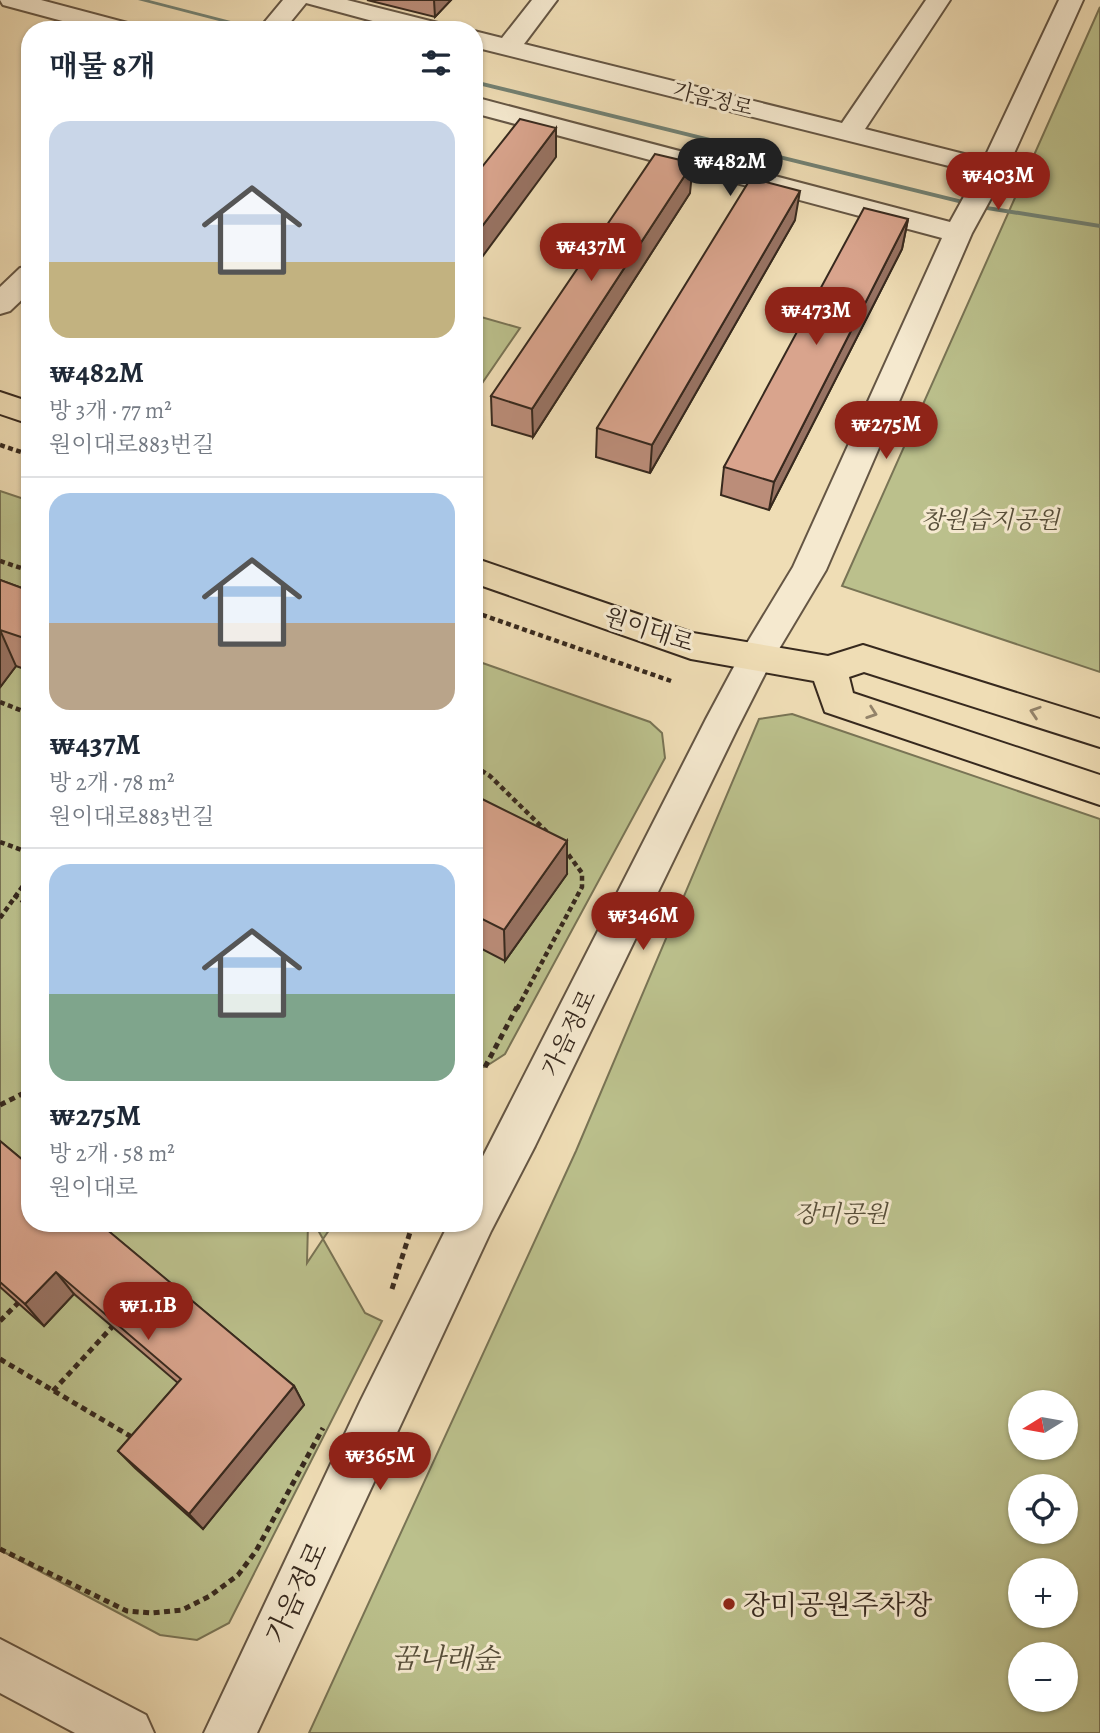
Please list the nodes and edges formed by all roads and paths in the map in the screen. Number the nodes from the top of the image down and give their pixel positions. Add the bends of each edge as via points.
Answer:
1 (12, 0) edge
2 (545, 0) edge
3 (938, 0) edge
4 (1071, 0) edge
5 (302, 2) edge
6 (92, 21) edge
7 (280, 21) edge
8 (394, 21) edge
9 (483, 41) edge
10 (509, 47) junction
11 (483, 108) edge
12 (849, 133) junction
13 (991, 173) junction
14 (960, 229) junction
15 (21, 284) edge
16 (0, 304) edge
17 (0, 402) edge
18 (21, 410) edge
19 (0, 445) edge
20 (21, 452) edge
21 (0, 561) edge
22 (21, 568) edge
23 (483, 573) edge
24 (483, 615) edge
25 (756, 658) junction
26 (829, 670) junction
27 (671, 681) dead end
28 (0, 702) edge
29 (21, 710) edge
30 (1100, 733) edge
31 (483, 772) edge
32 (1100, 790) edge
33 (554, 839) edge
34 (0, 842) edge
35 (563, 848) edge
36 (21, 850) edge
37 (21, 887) edge
38 (14, 895) junction
39 (21, 900) edge
40 (0, 918) edge
41 (485, 1067) dead end
42 (21, 1096) edge
43 (0, 1104) edge
44 (483, 1201) edge
45 (410, 1232) edge
46 (468, 1232) edge
47 (390, 1297) dead end
48 (18, 1303) edge
49 (0, 1321) edge
50 (112, 1327) edge
51 (0, 1359) edge
52 (53, 1391) junction
53 (329, 1418) dead end
54 (141, 1442) edge
55 (0, 1549) edge
56 (0, 1665) edge
57 (128, 1733) edge
58 (230, 1733) edge

1 - 6 street
2 - 10 street
3 - 12 street
4 - 13 street
5 - 7 street
5 - 8 street
9 - 10 street, 가음정로
10 - 12 street, 가음정로
11 - 14 street
12 - 13 street, 가음정로
13 - 14 street, 가음정로
14 - 25 street, 가음정로 via 809,570
15 - 16 street
17 - 18 main road
19 - 20 path
21 - 22 path
23 - 25 main road, 원이대로 via 691,646
24 - 27 path
25 - 26 main road, 원이대로
25 - 44 street, 가음정로
30 -> 26 main road, 원이대로 via 863,658
26 -> 32 main road via 838,702
28 - 29 path
31 - 33 path
34 - 36 path
35 - 41 path via 582,873 582,887
37 - 38 path
38 - 39 path
38 - 40 path
42 - 43 path
45 - 47 path
46 - 58 street, 가음정로
48 - 49 path
50 - 52 path
51 - 52 path
52 - 54 path
53 - 55 path via 238,1576 182,1610 127,1611
56 - 57 street

